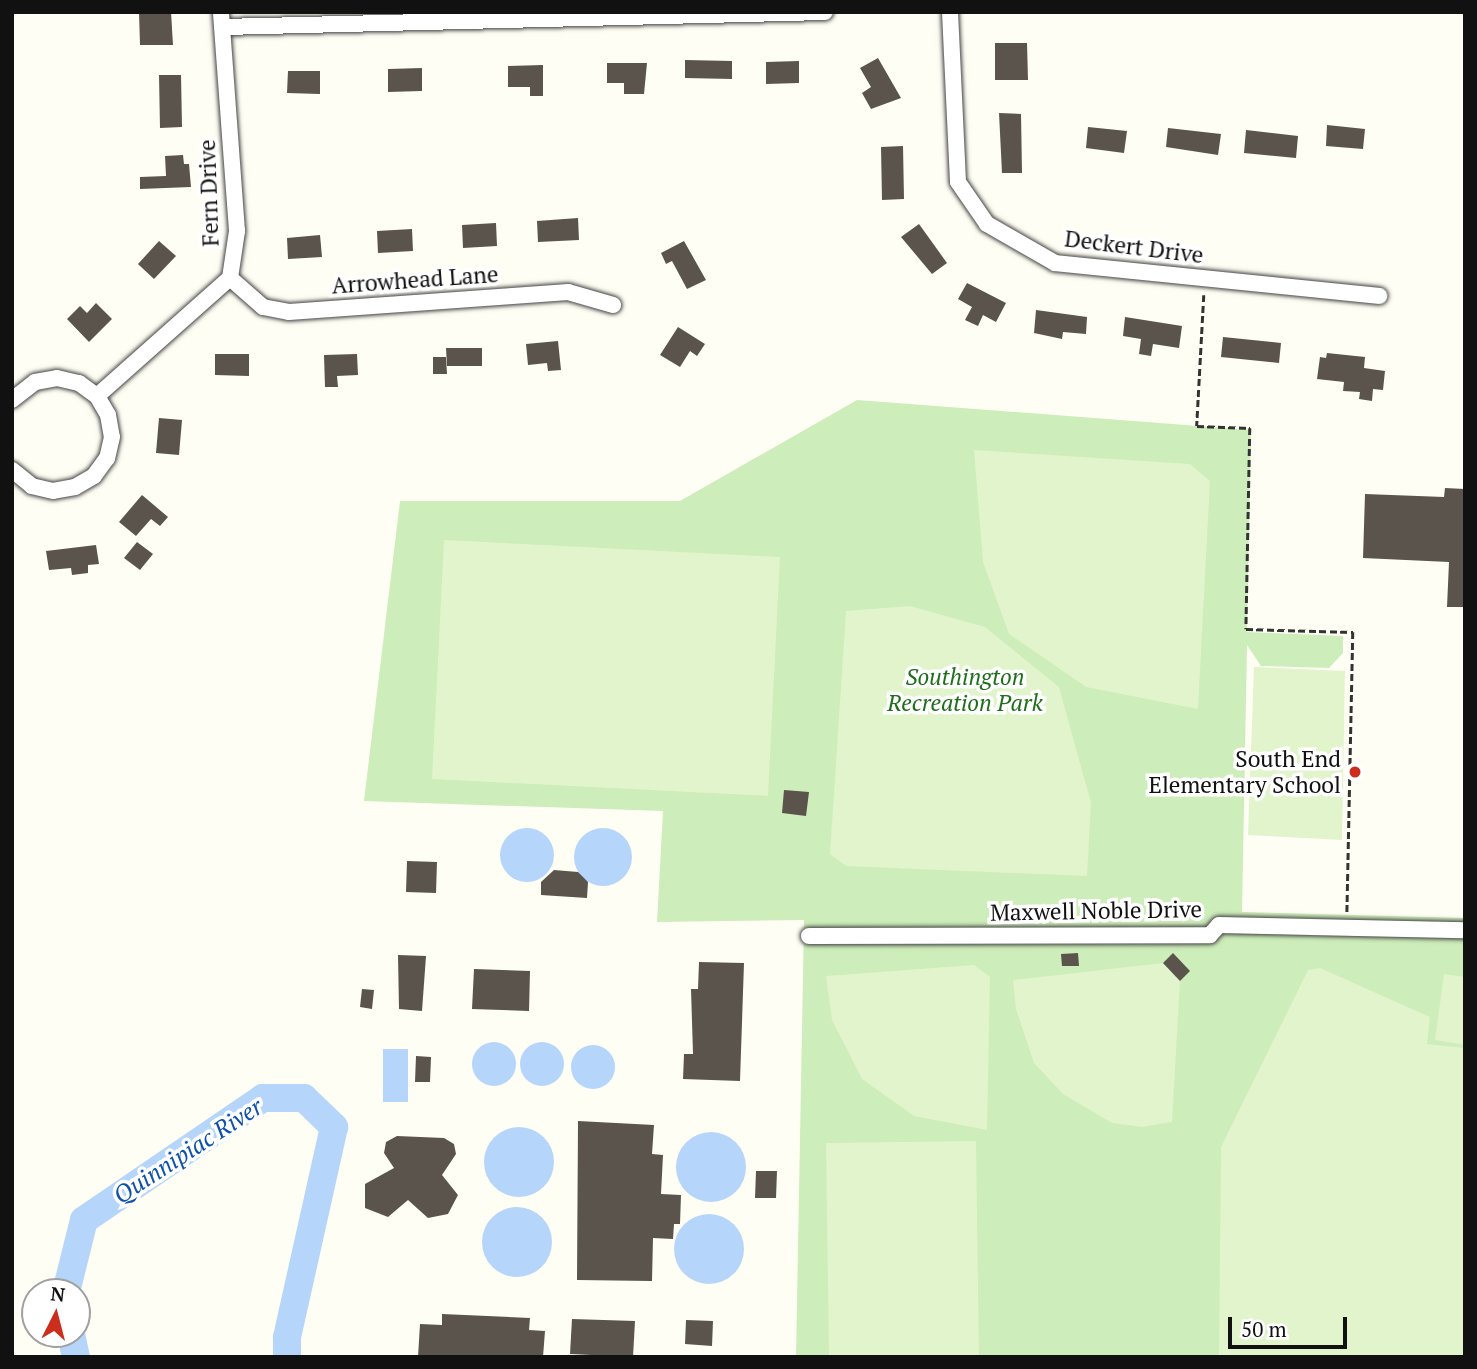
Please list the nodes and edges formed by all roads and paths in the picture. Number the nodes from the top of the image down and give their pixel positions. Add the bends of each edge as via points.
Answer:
1 (825, 12) edge
2 (950, 12) edge
3 (222, 20) edge
4 (230, 278) junction
5 (1206, 278) junction
6 (1379, 296) dead end
7 (613, 304) dead end
8 (97, 396) junction
9 (12, 400) edge
10 (12, 470) edge
11 (1347, 927) junction
12 (1465, 930) edge
13 (809, 936) dead end

1 - 3 street
2 - 5 street, Deckert Drive via 958,182 987,224 1055,262
3 - 4 street, Fern Drive via 237,231
4 - 7 street, Arrowhead Lane via 263,307 289,312 568,292
4 - 8 street, Fern Drive
5 - 6 street, Deckert Drive
5 - 11 path via 1195,420 1197,426 1250,428 1245,629 1353,632
8 - 9 street via 79,383 57,378 36,382
8 - 10 street via 108,415 112,437 107,458 94,476 75,487 53,491 32,486
11 - 12 street, Maxwell Noble Drive
11 - 13 street, Maxwell Noble Drive via 1219,925 1210,935

